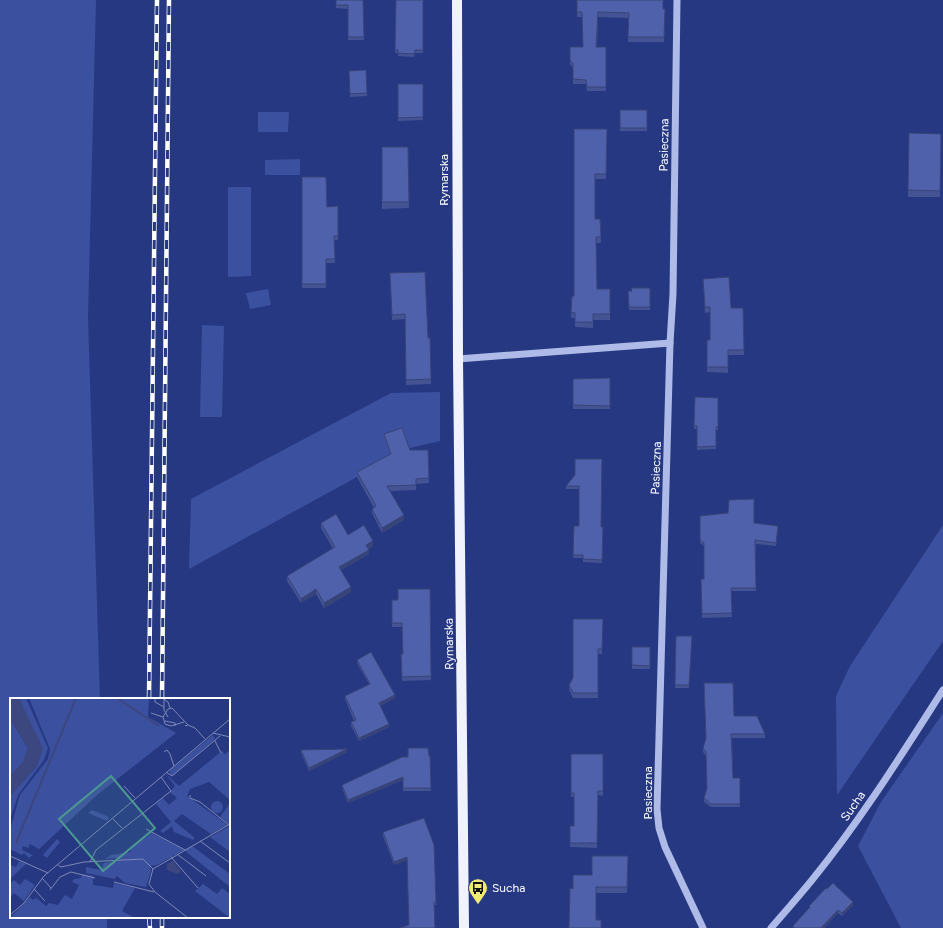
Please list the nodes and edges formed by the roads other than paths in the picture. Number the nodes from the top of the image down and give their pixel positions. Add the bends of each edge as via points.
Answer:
1 (457, 0) edge
2 (677, 0) edge
3 (670, 343) junction
4 (458, 359) junction
5 (943, 690) edge
6 (464, 928) edge
7 (703, 928) edge
8 (771, 928) edge

1 - 4 main road, Rymarska
2 - 3 street, Pasieczna
3 - 4 street
3 - 7 street, Pasieczna via 657,809 665,847
4 - 6 main road, Rymarska
5 - 8 street, Sucha via 854,824 813,879

